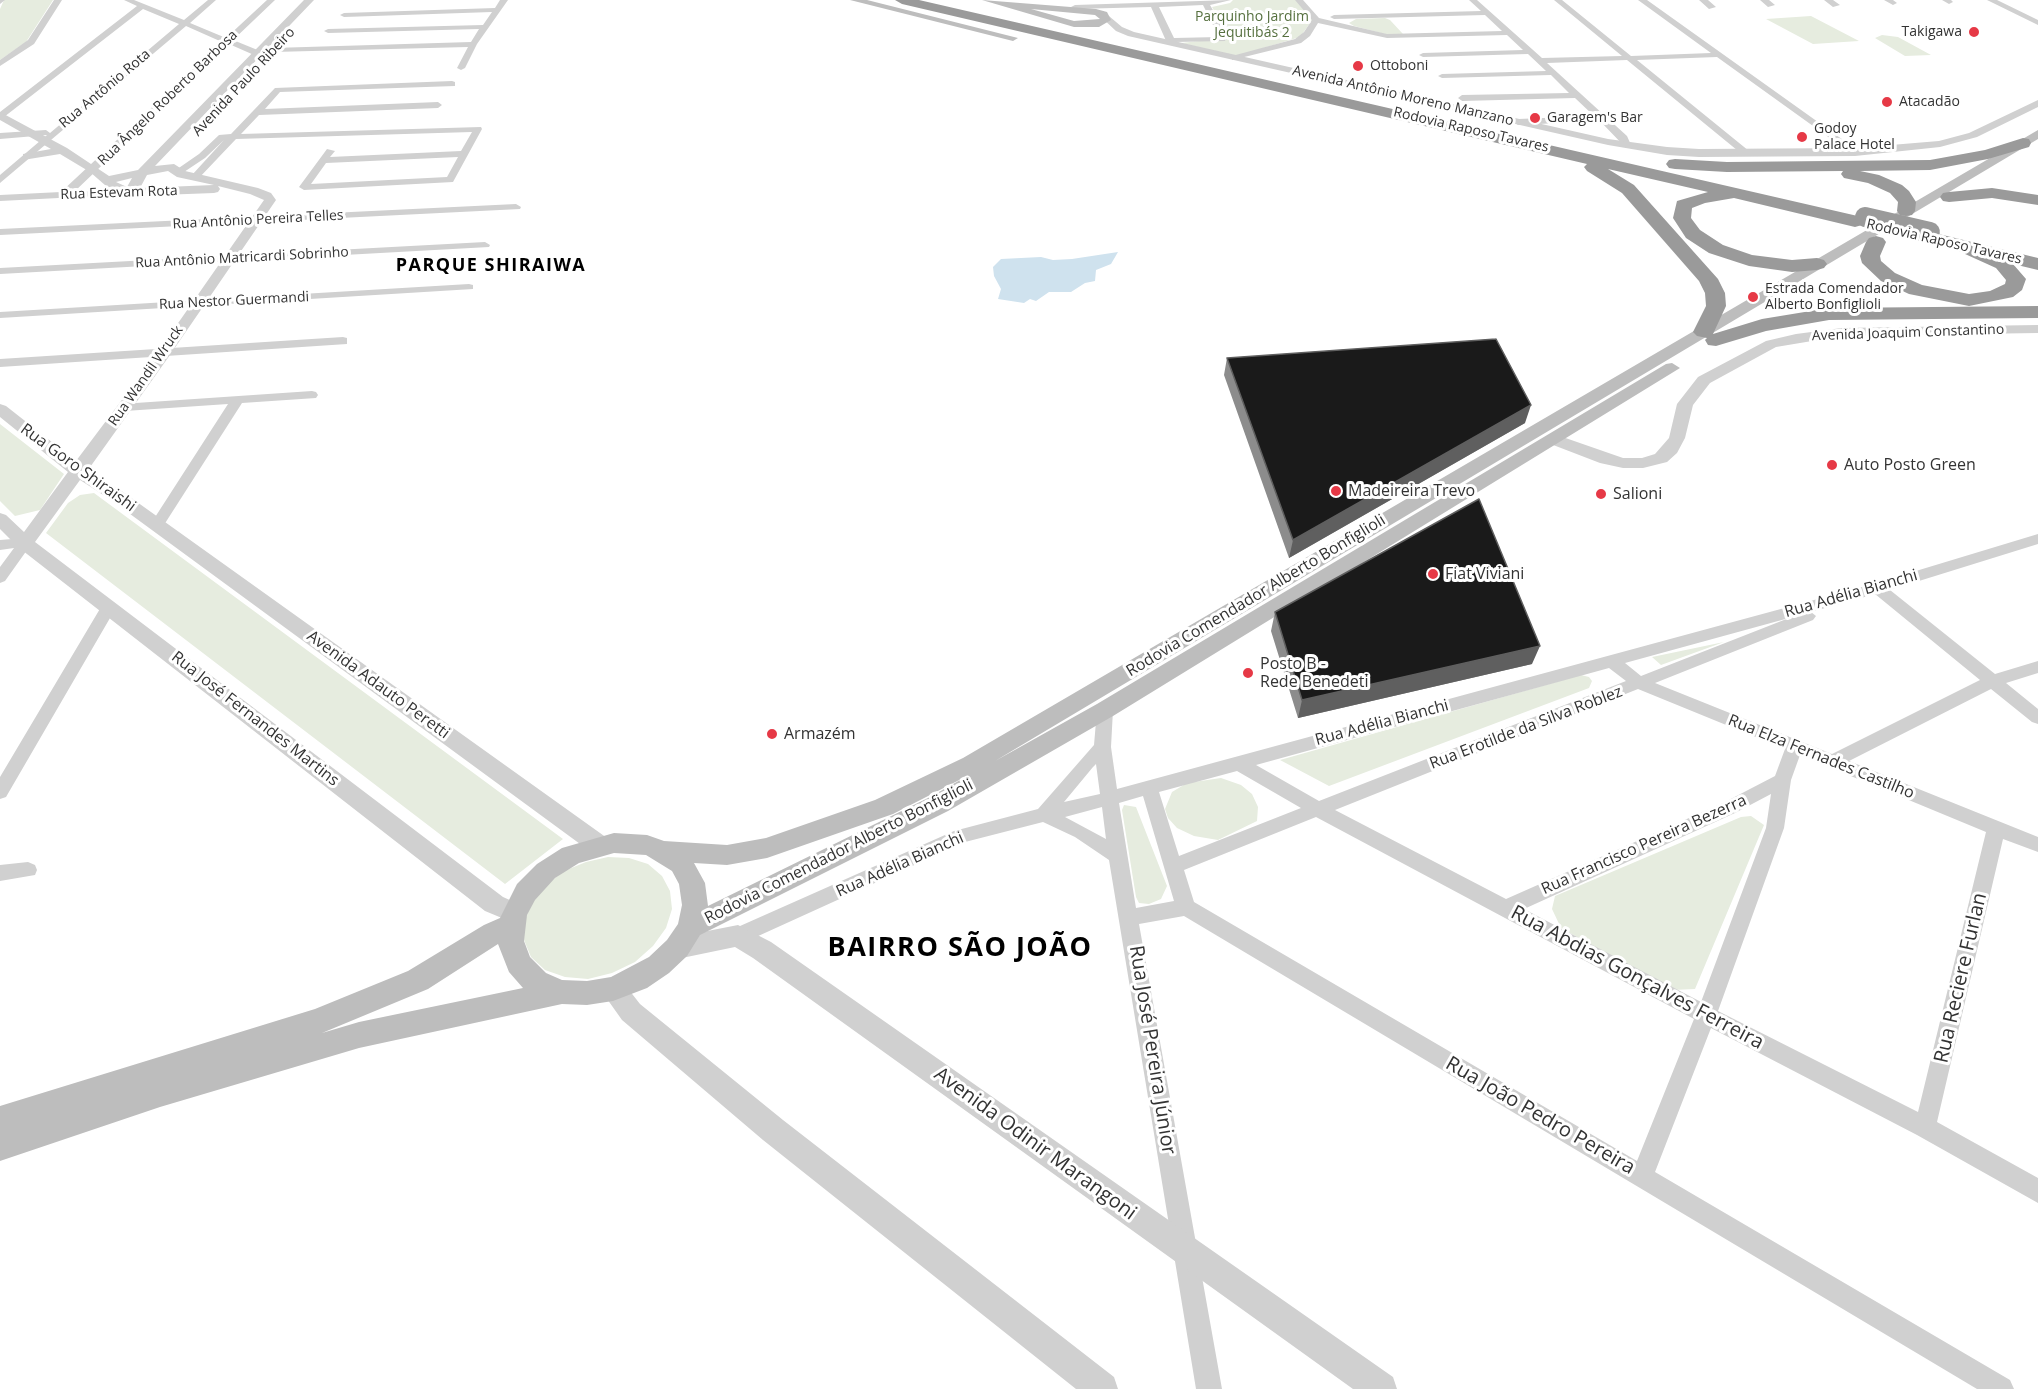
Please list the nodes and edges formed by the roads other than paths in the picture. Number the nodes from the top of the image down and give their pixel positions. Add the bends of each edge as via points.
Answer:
1 (58, 0) edge
2 (128, 0) edge
3 (212, 0) edge
4 (271, 0) edge
5 (309, 0) edge
6 (322, 0) edge
7 (504, 0) edge
8 (855, 0) edge
9 (902, 0) edge
10 (928, 0) edge
11 (987, 0) edge
12 (1037, 0) edge
13 (1049, 0) edge
14 (1299, 0) edge
15 (1473, 0) edge
16 (1558, 0) edge
17 (1642, 0) edge
18 (1703, 0) edge
19 (1764, 0) edge
20 (1828, 0) edge
21 (1991, 0) edge
22 (1227, 1) edge
23 (998, 3) junction
24 (1206, 4) junction
25 (1154, 5) junction
26 (1772, 5) dead end
27 (1836, 5) dead end
28 (142, 6) junction
29 (1018, 6) junction
30 (1076, 6) dead end
31 (1712, 7) dead end
32 (351, 8) dead end
33 (497, 10) junction
34 (1061, 10) junction
35 (1487, 13) junction
36 (344, 15) junction
37 (1355, 16) junction
38 (1103, 19) junction
39 (1315, 19) junction
40 (2038, 23) edge
41 (183, 24) junction
42 (1347, 26) junction
43 (485, 27) junction
44 (328, 31) junction
45 (1509, 33) junction
46 (1013, 38) joint
47 (228, 40) junction
48 (1171, 42) junction
49 (473, 44) junction
50 (311, 48) junction
51 (272, 52) junction
52 (1529, 52) junction
53 (256, 53) junction
54 (1423, 55) dead end
55 (1719, 55) junction
56 (1236, 58) junction
57 (1629, 58) junction
58 (1539, 61) junction
59 (0, 64) edge
60 (461, 68) dead end
61 (1218, 69) junction
62 (1552, 73) junction
63 (1442, 76) dead end
64 (1576, 95) junction
65 (1462, 98) dead end
66 (2038, 103) edge
67 (438, 105) junction
68 (2, 111) edge
69 (258, 112) junction
70 (431, 115) dead end
71 (1601, 118) junction
72 (1518, 122) junction
73 (424, 123) dead end
74 (417, 131) junction
75 (343, 134) junction
76 (36, 135) junction
77 (0, 136) edge
78 (50, 137) junction
79 (235, 137) junction
80 (1521, 141) junction
81 (2033, 141) edge
82 (1626, 145) junction
83 (1565, 148) junction
84 (63, 150) junction
85 (1855, 152) junction
86 (1746, 153) junction
87 (464, 154) junction
88 (27, 157) junction
89 (324, 160) junction
90 (98, 164) junction
91 (16, 165) junction
92 (0, 166) edge
93 (174, 170) junction
94 (143, 172) junction
95 (127, 175) junction
96 (195, 177) junction
97 (0, 180) edge
98 (106, 180) junction
99 (238, 187) junction
100 (179, 191) junction
101 (134, 192) junction
102 (64, 195) junction
103 (1949, 196) junction
104 (0, 198) edge
105 (2038, 200) edge
106 (1775, 202) junction
107 (516, 207) dead end
108 (1839, 211) junction
109 (1906, 211) junction
110 (1860, 219) junction
111 (256, 220) junction
112 (0, 232) edge
113 (1924, 234) junction
114 (1876, 242) junction
115 (484, 245) dead end
116 (1961, 246) junction
117 (2038, 252) edge
118 (2038, 257) edge
119 (228, 259) junction
120 (1817, 264) junction
121 (2038, 264) edge
122 (0, 271) edge
123 (469, 287) dead end
124 (197, 303) junction
125 (2038, 312) edge
126 (0, 315) edge
127 (2038, 329) edge
128 (1710, 336) junction
129 (343, 341) dead end
130 (165, 352) junction
131 (0, 363) edge
132 (312, 395) dead end
133 (238, 399) junction
134 (125, 407) junction
135 (0, 409) edge
136 (1554, 439) junction
137 (78, 471) junction
138 (0, 519) edge
139 (157, 525) junction
140 (2038, 539) edge
141 (26, 543) junction
142 (0, 545) edge
143 (0, 578) edge
144 (1878, 588) junction
145 (108, 606) junction
146 (1610, 660) junction
147 (2038, 667) edge
148 (1992, 681) junction
149 (1639, 683) junction
150 (1105, 710) junction
151 (2038, 718) edge
152 (1102, 747) junction
153 (1794, 748) junction
154 (1834, 761) junction
155 (1238, 763) junction
156 (1782, 780) junction
157 (1149, 788) junction
158 (0, 792) edge
159 (1110, 797) junction
160 (1317, 809) junction
161 (1044, 815) junction
162 (1996, 828) junction
163 (2038, 844) edge
164 (599, 845) junction
165 (663, 851) junction
166 (1118, 856) junction
167 (1173, 866) junction
168 (28, 870) dead end
169 (0, 873) edge
170 (1186, 907) junction
171 (1504, 909) junction
172 (1130, 917) junction
173 (513, 919) junction
174 (738, 936) junction
175 (684, 937) junction
176 (613, 989) junction
177 (562, 992) junction
178 (1706, 1015) junction
179 (0, 1121) edge
180 (1925, 1127) junction
181 (0, 1146) edge
182 (1642, 1176) junction
183 (2038, 1191) edge
184 (1186, 1251) junction
185 (1102, 1389) edge
186 (1209, 1389) edge
187 (1381, 1389) edge
188 (2001, 1389) edge

1 - 59 street via 31,42
2 - 28 street
3 - 41 street, Rua Antônio Rota
4 - 47 street, Rua Ângelo Roberto Barbosa
5 - 53 street, Rua Ângelo Roberto Barbosa
6 - 51 street, Avenida Paulo Ribeiro
7 - 33 street
8 - 46 main road
9 - 61 highway, Rodovia Raposo Tavares
10 - 61 highway, Rodovia Raposo Tavares
11 - 23 main road, Avenida Antônio Moreno Manzano
12 - 29 main road
13 - 34 main road
14 - 39 street
15 - 35 street
16 - 57 street
17 - 55 street
18 - 31 street
19 - 26 street
20 - 27 street
21 - 40 street
22 - 24 street
23 - 29 main road, Avenida Antônio Moreno Manzano
23 - 38 main road, Avenida Antônio Moreno Manzano via 1067,23 1085,25
24 - 25 street
24 - 48 street via 1222,39
25 - 30 street
25 - 48 street
28 - 41 street
28 - 68 street
29 - 34 main road, Avenida Antônio Moreno Manzano
32 - 36 street
33 - 36 street
33 - 43 street
34 - 38 main road, Avenida Antônio Moreno Manzano via 1091,11
35 - 37 street
35 - 45 street
36 - 44 street
37 - 39 street
37 - 42 street via 1346,22
38 - 48 street, Avenida Antônio Moreno Manzano via 1124,31
38 - 61 highway via 1102,29 1109,34
39 - 42 street
39 - 56 street via 1307,34 1298,40
41 - 47 street
41 - 78 street, Rua Antônio Rota
42 - 45 street via 1387,36
43 - 44 street
43 - 49 street
44 - 50 street
45 - 52 street
46 - 61 highway
47 - 53 street
47 - 90 street, Rua Ângelo Roberto Barbosa
48 - 56 street, Avenida Antônio Moreno Manzano
49 - 50 street
49 - 60 street
50 - 51 street
51 - 93 street, Avenida Paulo Ribeiro via 174,156
52 - 54 street
52 - 58 street
53 - 94 street, Rua Ângelo Roberto Barbosa
55 - 57 street
55 - 85 street
56 - 72 street, Avenida Antônio Moreno Manzano
57 - 58 street
57 - 86 street
58 - 62 street
61 - 80 highway, Rodovia Raposo Tavares
61 - 83 highway, Rodovia Raposo Tavares
62 - 63 street
62 - 64 street
64 - 65 street
64 - 71 street
66 - 85 street, Avenida Antônio Moreno Manzano via 1973,135 1940,144
67 - 69 street
67 - 69 street via 452,84 278,90
67 - 70 street
68 - 76 street
68 - 78 street
69 - 79 street
71 - 72 street
71 - 82 street via 1624,138
72 - 82 street, Avenida Antônio Moreno Manzano
73 - 74 street
74 - 75 street
74 - 87 street via 478,129
75 - 79 street
75 - 89 street
76 - 77 street
76 - 78 street
78 - 84 street
78 - 88 street, Rua Antônio Rota
78 - 90 street
79 - 93 street via 222,137 202,156
79 - 96 street
80 - 106 highway, Rodovia Raposo Tavares
80 - 128 highway via 1589,165 1628,189 1708,279 1715,292 1716,306
81 - 83 highway via 1960,160 1906,165 1697,165
81 - 103 main road, Rodovia Comendador Alberto Bonfiglioli
81 - 109 main road, Rodovia Comendador Alberto Bonfiglioli
82 - 86 street, Avenida Antônio Moreno Manzano via 1667,151
83 - 108 highway, Rodovia Raposo Tavares
84 - 88 street
84 - 90 street
85 - 86 street, Avenida Antônio Moreno Manzano
87 - 89 street
87 - 89 street via 450,180 304,187
88 - 91 street, Rua Antônio Rota
90 - 95 street
90 - 98 street
90 - 102 street, Rua Ângelo Roberto Barbosa
91 - 92 street
91 - 97 street, Rua Antônio Rota
93 - 94 street
93 - 96 street
94 - 95 street
94 - 101 street, Rua Ângelo Roberto Barbosa via 133,186
95 - 98 street
96 - 99 street
96 - 100 street via 192,185
98 - 101 street via 117,189
99 - 100 street, Rua Estevam Rota
99 - 111 street, Rua Wandil Wruck via 270,200
100 - 101 street, Rua Estevam Rota
101 - 102 street, Rua Estevam Rota
102 - 104 street, Rua Estevam Rota
103 - 105 highway via 1992,193
103 - 114 main road, Rodovia Comendador Alberto Bonfiglioli
106 - 110 highway, Rodovia Raposo Tavares
106 - 120 highway via 1735,196 1702,198 1683,205 1681,212 1693,234 1716,249 1774,264
107 - 111 street, Rua Antônio Pereira Telles
108 - 109 highway via 1801,186 1803,176 1829,172 1873,179 1903,195
108 - 110 highway, Rodovia Raposo Tavares
109 - 120 main road, Rodovia Comendador Alberto Bonfiglioli
110 - 113 highway, Rodovia Raposo Tavares
111 - 112 street, Rua Antônio Pereira Telles
111 - 119 street, Rua Wandil Wruck
113 - 116 highway, Rodovia Raposo Tavares
113 - 117 highway
113 - 118 highway, Rodovia Raposo Tavares
114 - 116 highway via 1869,256 1872,263 1888,277 1916,290 1969,300 2006,293 2015,286 2016,279 2003,264
114 - 128 main road, Rodovia Comendador Alberto Bonfiglioli
115 - 119 street, Rua Antônio Matricardi Sobrinho
116 - 121 highway, Rodovia Raposo Tavares
119 - 122 street, Rua Antônio Matricardi Sobrinho
119 - 124 street, Rua Wandil Wruck
120 - 128 main road, Rodovia Comendador Alberto Bonfiglioli
123 - 124 street, Rua Nestor Guermandi
124 - 126 street, Rua Nestor Guermandi
124 - 130 street, Rua Wandil Wruck
125 - 128 highway via 1829,314
127 - 136 street, Avenida Joaquim Constantino via 1842,332 1796,338 1771,344 1704,380 1685,404 1677,438 1661,458 1623,463
128 - 136 main road, Rodovia Comendador Alberto Bonfiglioli
128 - 165 main road, Rodovia Comendador Alberto Bonfiglioli via 949,776 884,807 767,848 727,855
129 - 130 street
130 - 131 street
130 - 134 street, Rua Wandil Wruck
132 - 133 street
133 - 134 street
133 - 139 street
134 - 137 street, Rua Wandil Wruck
135 - 137 street, Rua Goro Shiraishi
136 - 150 main road, Rodovia Comendador Alberto Bonfiglioli
137 - 139 street, Rua Goro Shiraishi
137 - 141 street, Rua Wandil Wruck
138 - 141 street, Rua José Fernandes Martins
139 - 164 street, Avenida Adauto Peretti
140 - 144 street, Rua Adélia Bianchi
141 - 142 street
141 - 143 street, Rua Wandil Wruck
141 - 145 street, Rua José Fernandes Martins
144 - 146 street, Rua Adélia Bianchi
144 - 148 street
144 - 149 street, Rua Erotilde da Silva Roblez
145 - 158 street
145 - 173 street, Rua José Fernandes Martins
146 - 149 street, Rua Elza Fernades Castilho
146 - 155 street, Rua Adélia Bianchi
147 - 148 street
148 - 151 street
148 - 154 street
149 - 153 street, Rua Elza Fernades Castilho
149 - 160 street, Rua Erotilde da Silva Roblez
150 - 152 street, Rua José Pereira Júnior
150 - 175 main road, Rodovia Comendador Alberto Bonfiglioli via 939,804
152 - 159 street, Rua José Pereira Júnior
152 - 161 street
153 - 154 street, Rua Elza Fernades Castilho
153 - 156 street
154 - 162 street, Rua Elza Fernades Castilho
155 - 157 street, Rua Adélia Bianchi
155 - 160 street, Rua Abdias Gonçalves Ferreira
156 - 171 street, Rua Francisco Pereira Bezerra via 1729,808
156 - 178 street via 1775,828
157 - 159 street, Rua Adélia Bianchi
157 - 167 street
159 - 161 street, Rua Adélia Bianchi
159 - 166 street, Rua José Pereira Júnior
160 - 167 street, Rua Erotilde da Silva Roblez
160 - 171 street, Rua Abdias Gonçalves Ferreira
161 - 166 street via 1081,832
161 - 174 street, Rua Adélia Bianchi via 961,836
162 - 163 street, Rua Elza Fernades Castilho
162 - 180 street, Rua Reciere Furlan
164 - 165 main road via 629,843
164 - 173 main road via 571,855 546,871 526,892
165 - 175 main road via 681,864 692,883 695,905
166 - 172 street, Rua José Pereira Júnior
167 - 170 street
168 - 169 street
170 - 172 street
170 - 182 street, Rua João Pedro Pereira
171 - 178 street, Rua Abdias Gonçalves Ferreira
172 - 184 street, Rua José Pereira Júnior
173 - 177 main road via 511,941 519,964 536,982
173 - 179 main road via 418,980 318,1021
174 - 175 street
174 - 184 street, Avenida Odinir Marangoni via 788,967
175 - 176 main road via 659,965 637,980
176 - 177 main road
176 - 185 street via 631,1011 773,1130
177 - 181 main road via 359,1035 160,1092
178 - 180 street, Rua Abdias Gonçalves Ferreira
178 - 182 street
180 - 183 street, Rua Abdias Gonçalves Ferreira
182 - 188 street, Rua João Pedro Pereira
184 - 186 street, Rua José Pereira Júnior
184 - 187 street, Avenida Odinir Marangoni

